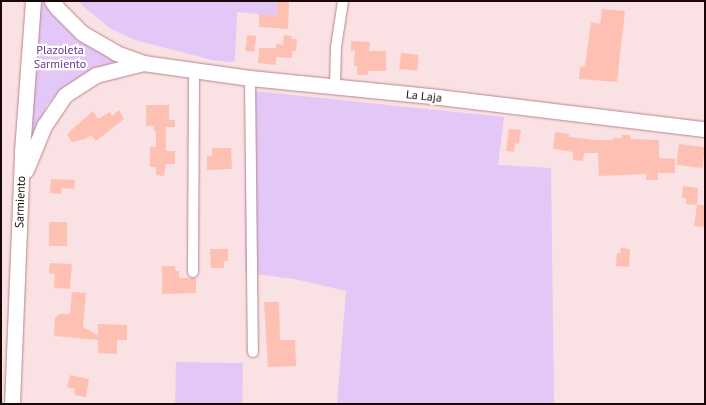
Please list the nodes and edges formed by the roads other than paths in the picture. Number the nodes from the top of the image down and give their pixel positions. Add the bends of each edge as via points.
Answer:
1 (33, 1) edge
2 (52, 1) edge
3 (344, 1) edge
4 (143, 63) junction
5 (194, 69) junction
6 (250, 78) junction
7 (335, 87) junction
8 (705, 129) edge
9 (21, 189) junction
10 (193, 272) dead end
11 (253, 352) dead end
12 (12, 404) edge

1 - 9 main road, Sarmiento
2 - 4 main road, La Laja via 82,33 116,53
3 - 7 street via 336,47
4 - 5 main road, La Laja
4 - 9 main road, La Laja via 96,75 65,95 44,126 30,156
5 - 6 main road, La Laja
5 - 10 street
6 - 7 main road, La Laja
6 - 11 street
7 - 8 main road, La Laja
9 - 12 main road, Sarmiento

